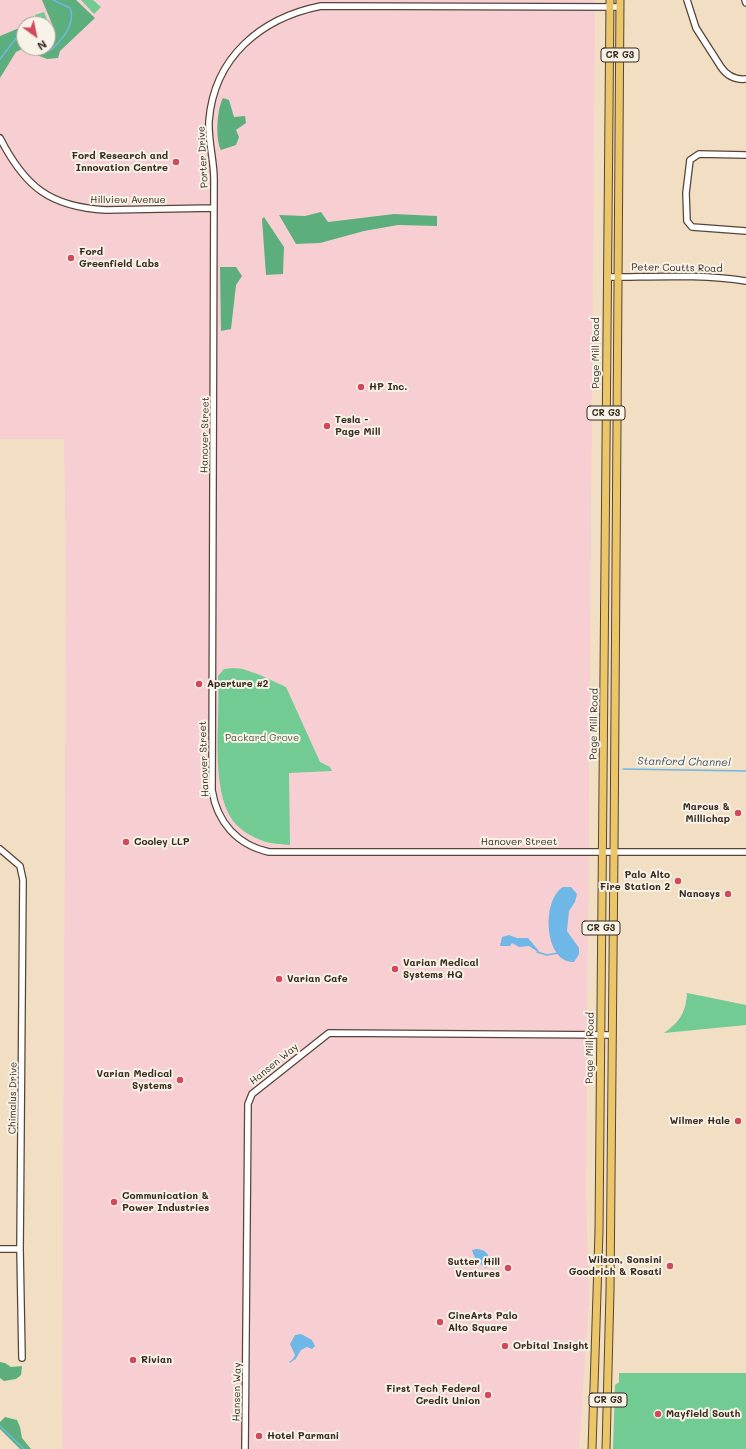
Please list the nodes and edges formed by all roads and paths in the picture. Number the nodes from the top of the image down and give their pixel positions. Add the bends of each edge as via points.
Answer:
1 (687, 0) edge
2 (745, 0) edge
3 (610, 3) edge
4 (620, 3) edge
5 (746, 3) edge
6 (746, 79) edge
7 (0, 138) edge
8 (746, 155) edge
9 (214, 208) junction
10 (746, 231) edge
11 (607, 277) junction
12 (619, 277) junction
13 (746, 281) edge
14 (605, 550) junction
15 (617, 562) junction
16 (0, 849) edge
17 (602, 851) junction
18 (614, 851) junction
19 (746, 852) edge
20 (601, 1035) junction
21 (612, 1035) junction
22 (20, 1249) junction
23 (0, 1250) edge
24 (22, 1358) dead end
25 (245, 1449) edge
26 (592, 1449) edge
27 (606, 1449) edge

1 - 6 street via 696,28 725,73
2 - 5 street
3 - 4 street, Porter Drive
3 - 9 street, Porter Drive via 324,5 279,18 247,40 229,63 216,89 209,121
3 - 11 main road, Page Mill Road / CR G3
4 - 12 main road, Page Mill Road / CR G3
7 - 9 street, Hillview Avenue via 19,171 29,182 57,201 72,206 110,210
8 - 10 street via 699,154 690,160 686,193 687,221 692,227
9 - 17 street, Hanover Street via 212,768 214,800 221,818 233,833 248,845 276,853
11 - 12 street, Peter Coutts Road
11 - 14 main road, Page Mill Road / CR G3
12 - 13 street, Peter Coutts Road via 720,277
12 - 15 main road, Page Mill Road / CR G3
14 - 15 main road
14 - 17 main road, Page Mill Road / CR G3
15 - 18 main road, Page Mill Road / CR G3
16 - 22 street, Chimalus Drive via 20,866 23,880
17 - 18 street, Hanover Street
17 - 20 main road, Page Mill Road / CR G3
18 - 19 street, Hanover Street
18 - 21 main road, Page Mill Road / CR G3
20 - 21 street, Hansen Way
20 - 25 street, Hansen Way via 329,1033 252,1094 248,1104
20 - 26 main road, Page Mill Road / CR G3 via 599,1284
21 - 27 main road, Page Mill Road / CR G3
22 - 23 street
22 - 24 street, Chimalus Drive

